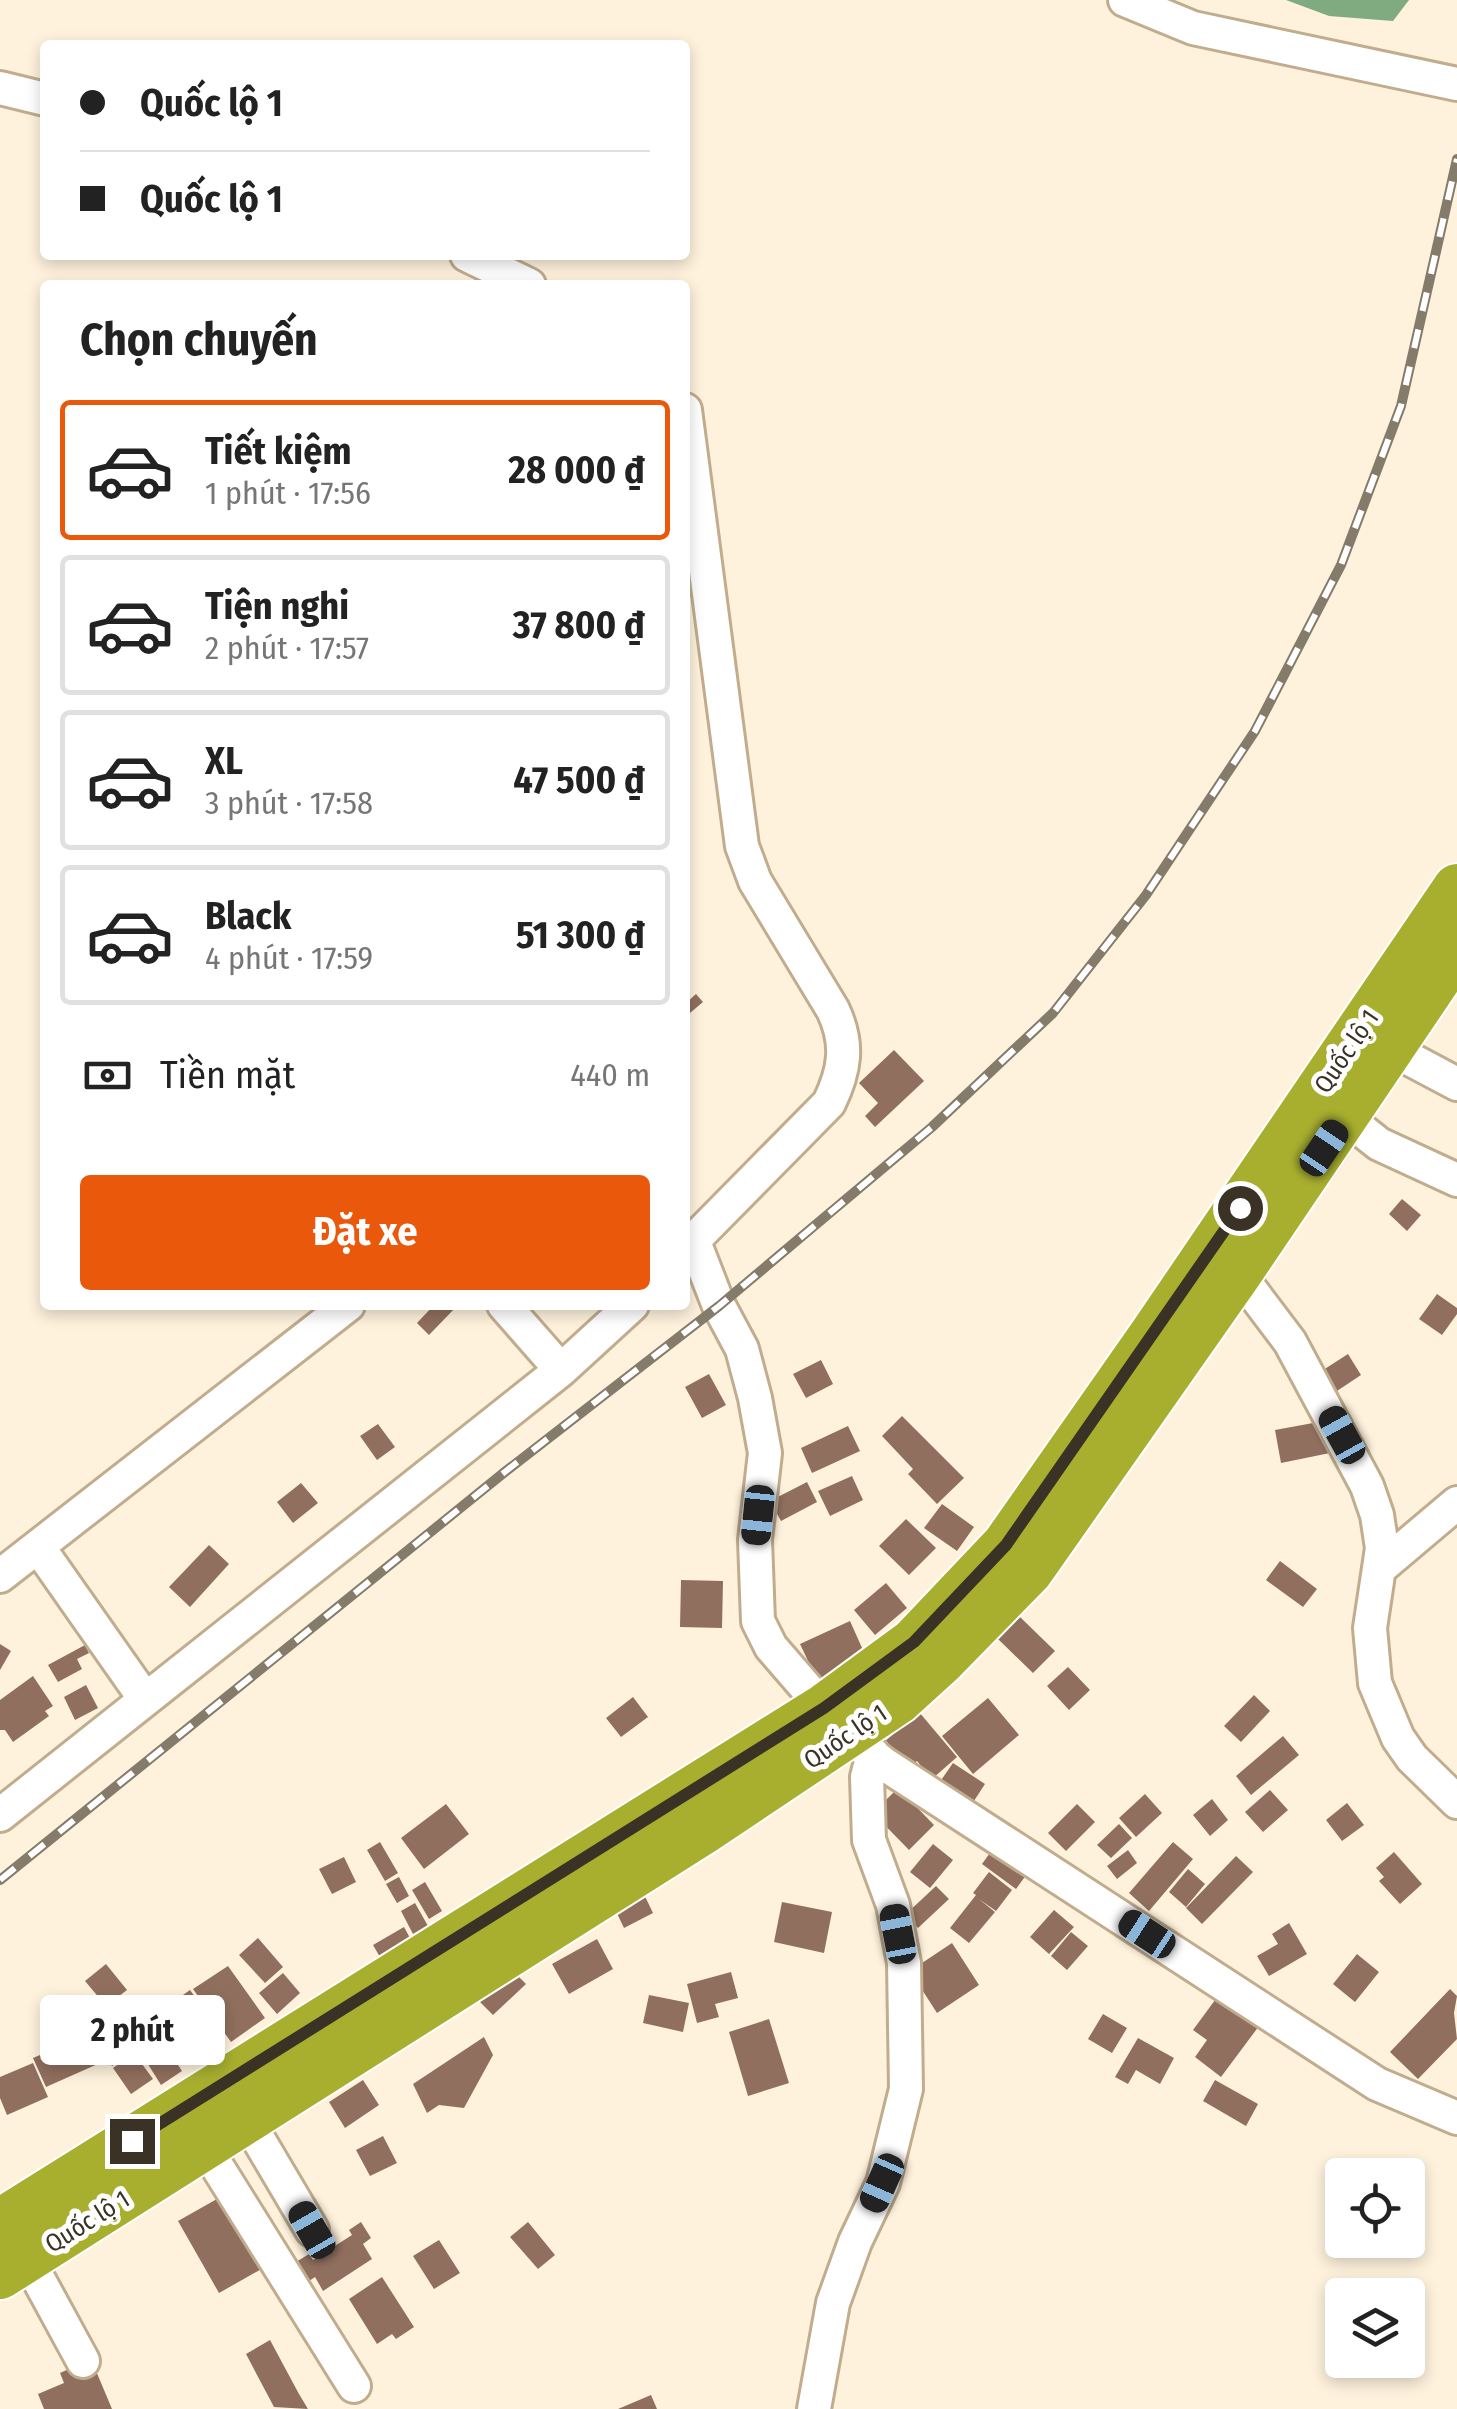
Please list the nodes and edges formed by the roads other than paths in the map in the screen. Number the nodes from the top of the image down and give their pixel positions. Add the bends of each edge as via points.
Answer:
1 (1125, 0) edge
2 (1457, 84) edge
3 (0, 88) edge
4 (40, 98) edge
5 (478, 260) edge
6 (520, 280) edge
7 (690, 448) edge
8 (1457, 888) edge
9 (1457, 949) edge
10 (1391, 1048) junction
11 (1457, 1084) edge
12 (1345, 1117) junction
13 (1457, 1180) edge
14 (690, 1243) edge
15 (690, 1246) edge
16 (1238, 1273) junction
17 (342, 1310) edge
18 (508, 1310) edge
19 (627, 1310) edge
20 (561, 1370) junction
21 (1457, 1503) edge
22 (39, 1548) junction
23 (1380, 1568) junction
24 (0, 1576) edge
25 (145, 1699) junction
26 (849, 1733) junction
27 (1457, 1802) edge
28 (0, 1815) edge
29 (1457, 2118) edge
30 (248, 2120) junction
31 (206, 2147) junction
32 (312, 2230) dead end
33 (9, 2252) edge
34 (83, 2361) dead end
35 (354, 2386) dead end
36 (814, 2409) edge

1 - 2 street via 1193,28
3 - 4 street
5 - 6 street
7 - 14 street via 742,846 755,881 833,1010 846,1053 829,1103
8 - 26 highway, Quốc lộ 1 via 1006,1545 914,1642
9 - 10 highway, Quốc lộ 1
10 - 11 street
10 - 12 highway, Quốc lộ 1
12 - 13 street via 1379,1144
12 - 16 highway, Quốc lộ 1
15 - 26 street via 742,1349 765,1453 755,1540 758,1621 772,1647
16 - 23 street via 1290,1342 1367,1486 1380,1532
16 - 26 highway, Quốc lộ 1 via 1030,1570 898,1700
17 - 22 street
18 - 20 street
19 - 20 street
20 - 25 street
21 - 23 street
22 - 24 street
22 - 25 street
23 - 27 street via 1370,1628 1375,1682 1398,1738
25 - 28 street
26 - 29 street via 1377,2084
26 - 30 highway, Quốc lộ 1
26 - 33 highway, Quốc lộ 1
26 - 36 street via 867,1777 869,1840 893,1905 904,1962 906,2089 882,2183 833,2304
30 - 31 highway, Quốc lộ 1
30 - 32 street
31 - 33 highway, Quốc lộ 1
31 - 35 street
33 - 34 street

